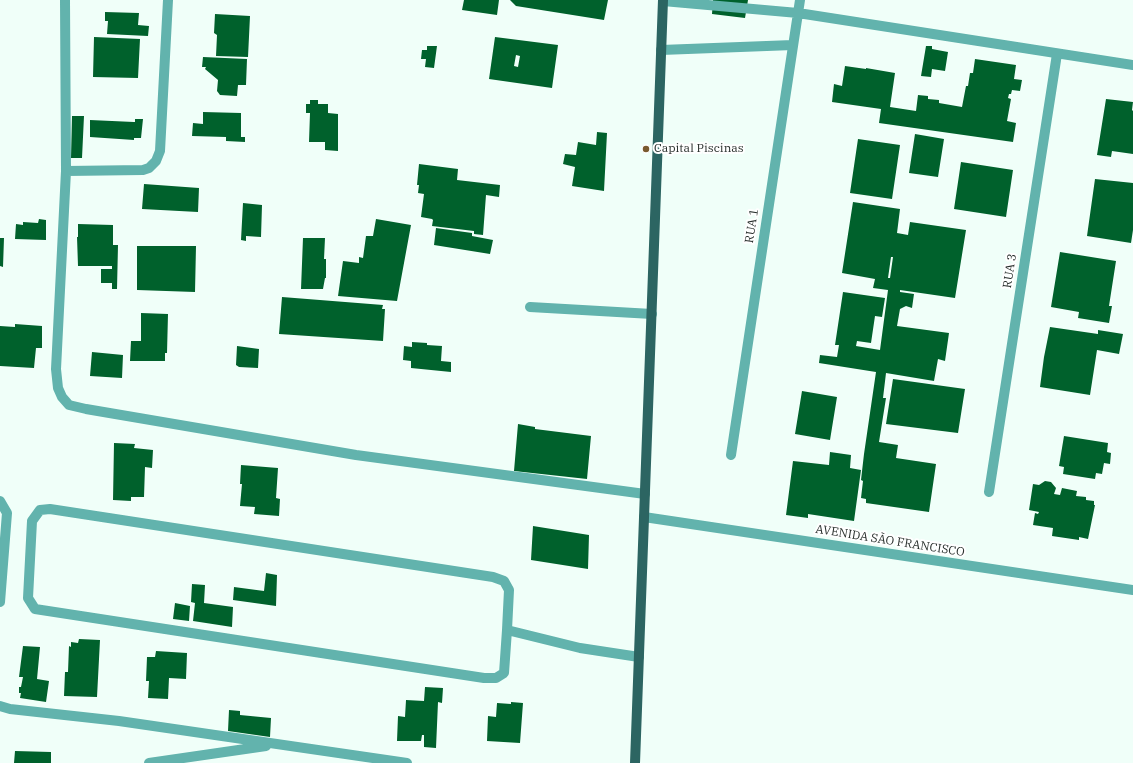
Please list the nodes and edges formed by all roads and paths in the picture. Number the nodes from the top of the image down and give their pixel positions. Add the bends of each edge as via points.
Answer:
1 (65, 0) edge
2 (168, 0) edge
3 (663, 0) edge
4 (800, 0) edge
5 (798, 14) junction
6 (793, 45) junction
7 (661, 50) junction
8 (1057, 54) junction
9 (1133, 66) edge
10 (66, 171) junction
11 (530, 307) dead end
12 (652, 314) junction
13 (731, 455) dead end
14 (989, 492) dead end
15 (645, 494) junction
16 (0, 501) edge
17 (644, 517) junction
18 (1133, 590) edge
19 (0, 602) edge
20 (507, 630) junction
21 (639, 657) junction
22 (0, 706) edge
23 (278, 744) junction
24 (149, 763) edge
25 (407, 763) edge
26 (635, 763) edge

1 - 10 street
2 - 10 street via 160,151 156,161 143,170
3 - 5 street
3 - 7 main road
4 - 5 street, RUA 1
5 - 6 street, RUA 1
5 - 8 street
6 - 7 street
6 - 13 street, RUA 1
7 - 12 main road
8 - 9 street
8 - 14 street, RUA 3
10 - 15 street via 56,369 58,388 69,405 356,455
11 - 12 street
12 - 15 main road
15 - 17 main road
16 - 19 street via 7,513
17 - 18 street, AVENIDA SÃO FRANCISCO
17 - 21 main road
20 - 20 street via 509,590 504,581 493,576 50,509 40,510 32,521 28,598 35,609 484,678 496,678 504,672
20 - 21 street via 580,648
21 - 26 main road
22 - 23 street
23 - 24 street
23 - 25 street

